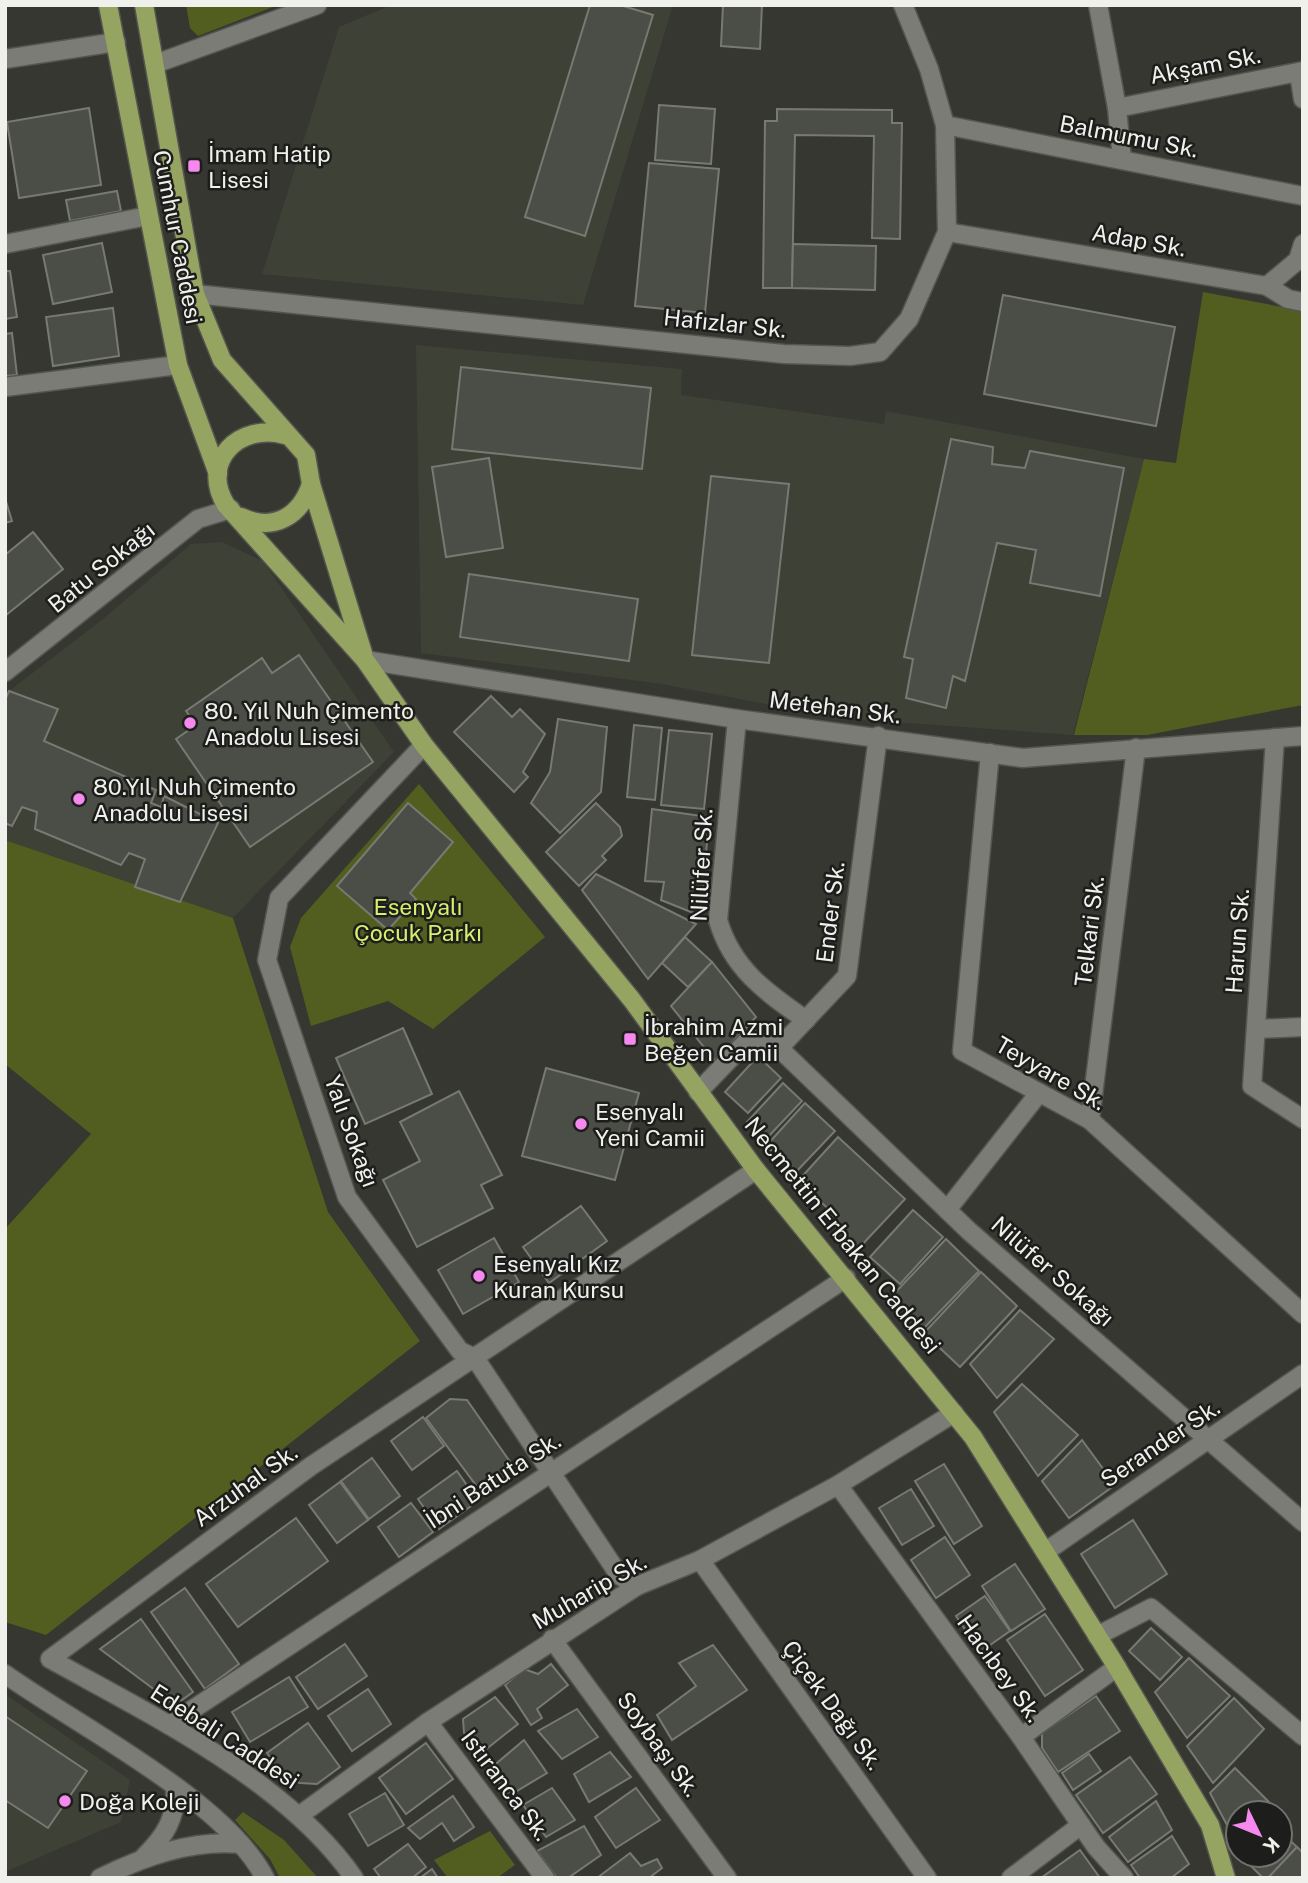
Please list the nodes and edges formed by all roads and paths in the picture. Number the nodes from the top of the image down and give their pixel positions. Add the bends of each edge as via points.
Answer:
1 (108, 5) edge
2 (144, 5) edge
3 (317, 5) edge
4 (903, 5) edge
5 (1098, 5) edge
6 (116, 42) junction
7 (5, 59) edge
8 (155, 64) junction
9 (1303, 71) edge
10 (1303, 78) edge
11 (1303, 99) edge
12 (1117, 108) junction
13 (945, 125) junction
14 (1122, 160) junction
15 (1303, 196) edge
16 (148, 216) junction
17 (947, 232) junction
18 (5, 244) edge
19 (1303, 244) edge
20 (1267, 286) junction
21 (195, 294) junction
22 (1303, 302) edge
23 (178, 365) junction
24 (5, 387) edge
25 (285, 435) junction
26 (219, 482) junction
27 (311, 484) junction
28 (234, 513) junction
29 (198, 519) junction
30 (365, 660) junction
31 (5, 672) edge
32 (737, 719) junction
33 (877, 736) junction
34 (1303, 736) edge
35 (1275, 738) junction
36 (424, 745) junction
37 (1136, 748) junction
38 (990, 753) junction
39 (806, 1020) junction
40 (1303, 1027) edge
41 (1256, 1030) junction
42 (779, 1048) junction
43 (698, 1092) junction
44 (1039, 1093) junction
45 (1303, 1119) edge
46 (1090, 1120) junction
47 (756, 1170) junction
48 (947, 1210) junction
49 (846, 1278) junction
50 (1303, 1314) edge
51 (475, 1358) junction
52 (1303, 1374) edge
53 (954, 1413) junction
54 (1209, 1440) junction
55 (550, 1472) junction
56 (838, 1485) junction
57 (1303, 1522) edge
58 (1045, 1552) junction
59 (700, 1560) junction
60 (637, 1586) junction
61 (1097, 1636) junction
62 (552, 1639) junction
63 (50, 1659) joint
64 (1117, 1667) junction
65 (5, 1674) edge
66 (428, 1722) junction
67 (169, 1725) junction
68 (1303, 1736) edge
69 (1021, 1737) junction
70 (175, 1787) junction
71 (300, 1815) junction
72 (1081, 1825) junction
73 (240, 1844) junction
74 (143, 1858) junction
75 (100, 1878) edge
76 (265, 1878) edge
77 (355, 1878) edge
78 (545, 1878) edge
79 (727, 1878) edge
80 (927, 1878) edge
81 (1012, 1878) edge
82 (1124, 1878) edge
83 (1226, 1878) edge

1 - 6 main road, Cumhur Caddesi
2 - 8 main road, Necmettin Erbakan Caddesi
3 - 8 street
4 - 13 street, Hafızlar Sk.
5 - 12 street
6 - 7 street
6 - 16 main road, Cumhur Caddesi
8 - 21 main road, Necmettin Erbakan Caddesi
9 - 12 street, Akşam Sk.
10 - 11 street
12 - 14 street
13 - 14 street, Balmumu Sk.
13 - 17 street, Hafızlar Sk.
14 - 15 street, Balmumu Sk.
16 - 18 street
16 - 23 main road, Cumhur Caddesi
17 - 20 street, Adap Sk.
17 - 21 street, Hafızlar Sk. via 909,319 880,352 850,356 784,354
19 - 20 street via 1298,260
20 - 22 street, Adap Sk.
21 - 25 main road, Necmettin Erbakan Caddesi via 222,360
23 - 24 street
23 - 26 main road, Cumhur Caddesi
25 - 26 main road via 271,431 241,437 230,447
25 - 27 main road, Necmettin Erbakan Caddesi via 306,456
26 - 28 main road, Necmettin Erbakan Caddesi
26 - 29 street
27 - 28 main road via 296,512 283,520 253,523
27 - 30 main road, Necmettin Erbakan Caddesi
28 - 29 street, Batu Sokağı
28 - 30 main road, Necmettin Erbakan Caddesi
29 - 31 street, Batu Sokağı
30 - 32 street, Metehan Sk.
30 - 36 main road, Necmettin Erbakan Caddesi
32 - 33 street, Metehan Sk.
32 - 39 street, Nilüfer Sk. via 718,920 755,985
33 - 38 street, Metehan Sk.
33 - 39 street, Ender Sk. via 847,976
34 - 35 street, Metehan Sk.
35 - 37 street, Metehan Sk.
35 - 41 street, Harun Sk.
36 - 43 main road, Necmettin Erbakan Caddesi via 632,1000
36 - 51 street, Yalı Sokağı via 279,898 267,960 347,1197 460,1351
37 - 38 street, Metehan Sk. via 1023,758
37 - 46 street, Telkari Sk.
38 - 44 street, Teyyare Sk. via 962,1051
39 - 42 street, Ender Sk.
40 - 41 street
41 - 45 street, Harun Sk. via 1252,1086
42 - 43 street via 750,1039
42 - 48 street, Nilüfer Sokağı
43 - 47 main road, Necmettin Erbakan Caddesi
44 - 46 street, Teyyare Sk.
44 - 48 street
46 - 50 street, Teyyare Sk.
47 - 49 main road, Necmettin Erbakan Caddesi
47 - 51 street, Arzuhal Sk.
48 - 54 street, Nilüfer Sokağı
49 - 53 main road, Necmettin Erbakan Caddesi
49 - 55 street, İbni Batuta Sk.
51 - 55 street, Yalı Sokağı
51 - 63 street, Arzuhal Sk. via 311,1466
52 - 54 street, Serander Sk.
53 - 56 street, Muharip Sk.
53 - 58 main road, Necmettin Erbakan Caddesi
54 - 57 street, Nilüfer Sokağı
54 - 58 street, Serander Sk.
55 - 60 street, Yalı Sokağı via 620,1575
55 - 67 street, İbni Batuta Sk.
56 - 59 street, Muharip Sk.
56 - 69 street, Hacıbey Sk.
58 - 61 main road, Necmettin Erbakan Caddesi
59 - 60 street, Muharip Sk.
59 - 80 street, Çiçek Dağı Sk.
60 - 62 street, Muharip Sk.
61 - 64 main road, Necmettin Erbakan Caddesi
61 - 68 street via 1150,1608
62 - 66 street, Muharip Sk.
62 - 79 street, Soybaşı Sk.
63 - 67 street, Edebali Caddesi
64 - 69 street
64 - 83 main road, Necmettin Erbakan Caddesi via 1210,1825
65 - 70 street
66 - 71 street, Muharip Sk.
66 - 78 street, Istıranca Sk.
67 - 71 street, Edebali Caddesi
69 - 72 street, Hacıbey Sk.
70 - 73 street
70 - 74 street via 176,1808 169,1828
71 - 77 street, Edebali Caddesi
72 - 81 street
72 - 82 street, Hacıbey Sk.
73 - 74 street via 206,1844
73 - 76 street
74 - 75 street

